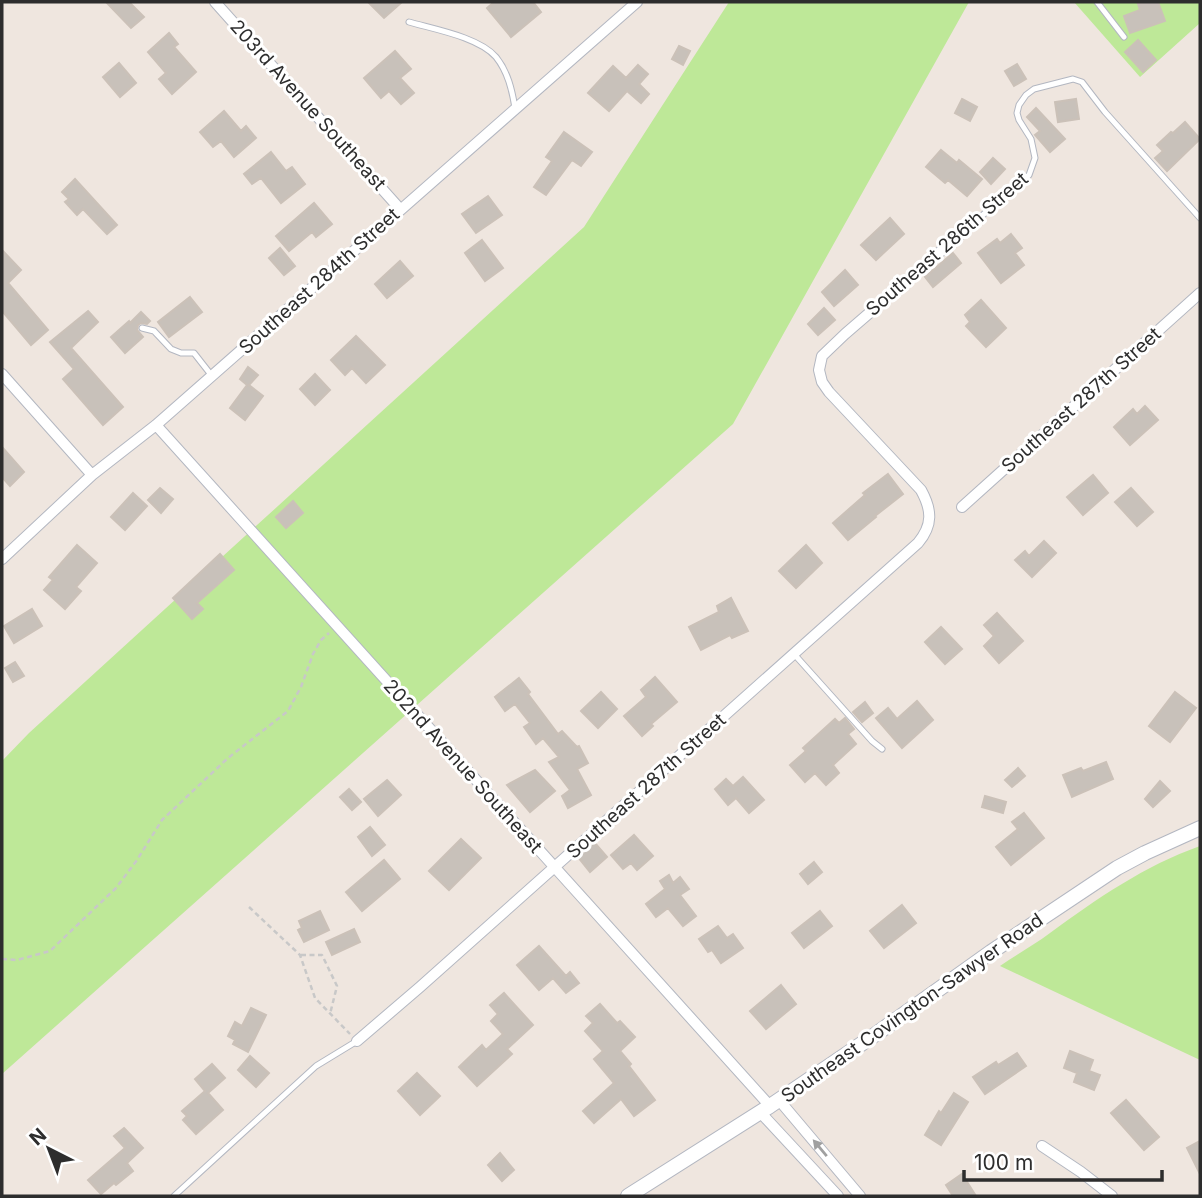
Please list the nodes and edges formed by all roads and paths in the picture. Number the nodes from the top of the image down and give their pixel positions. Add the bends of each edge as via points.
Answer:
1 (215, 2) edge
2 (637, 2) edge
3 (1097, 2) edge
4 (409, 22) dead end
5 (1124, 37) dead end
6 (515, 108) junction
7 (400, 209) junction
8 (1200, 218) edge
9 (977, 220) joint
10 (1200, 293) edge
11 (142, 328) dead end
12 (2, 374) edge
13 (212, 376) junction
14 (156, 425) junction
15 (92, 475) junction
16 (962, 507) dead end
17 (929, 525) joint
18 (2, 559) edge
19 (336, 625) junction
20 (794, 654) junction
21 (882, 749) dead end
22 (1200, 828) edge
23 (554, 868) junction
24 (249, 907) dead end
25 (300, 955) junction
26 (2, 959) edge
27 (330, 1014) junction
28 (357, 1041) junction
29 (770, 1106) junction
30 (1042, 1146) dead end
31 (174, 1196) edge
32 (628, 1196) edge
33 (838, 1196) edge
34 (860, 1196) edge
35 (1112, 1196) edge

1 - 7 street, 203rd Avenue Southeast
2 - 6 street, Southeast 284th Street
3 - 5 lane
4 - 6 lane via 470,40 496,56 511,84
6 - 7 street, Southeast 284th Street
7 - 13 street, Southeast 284th Street
8 - 9 lane, Southeast 286th Street via 1082,82 1073,79 1034,89 1019,105 1019,120 1031,139 1035,158 1030,175
9 - 17 street, Southeast 286th Street via 845,334 822,356 819,370 829,392 921,490 928,502
10 - 16 street, Southeast 287th Street
11 - 13 lane via 154,331 171,349 194,353
12 - 15 street
13 - 14 street, Southeast 284th Street
14 - 15 street, Southeast 284th Street
14 - 19 street, 202nd Avenue Southeast
15 - 18 street, Southeast 284th Street
17 - 20 street, Southeast 287th Street via 918,543
19 - 23 street, 202nd Avenue Southeast
19 - 26 path via 313,654 288,711 228,758 162,820 116,888 50,951
20 - 21 lane
20 - 23 street, Southeast 287th Street
22 - 29 street, Southeast Covington-Sawyer Road via 1117,868
23 - 28 street, Southeast 287th Street
23 - 29 street, 202nd Avenue Southeast
24 - 25 path
25 - 27 path via 314,998
25 - 27 path via 322,955 337,986
27 - 28 path
28 - 31 lane via 316,1066
29 - 32 street, Southeast Covington-Sawyer Road
29 - 33 street, 202nd Avenue Southeast
34 -> 29 street, 202nd Avenue Southeast
30 - 35 street

